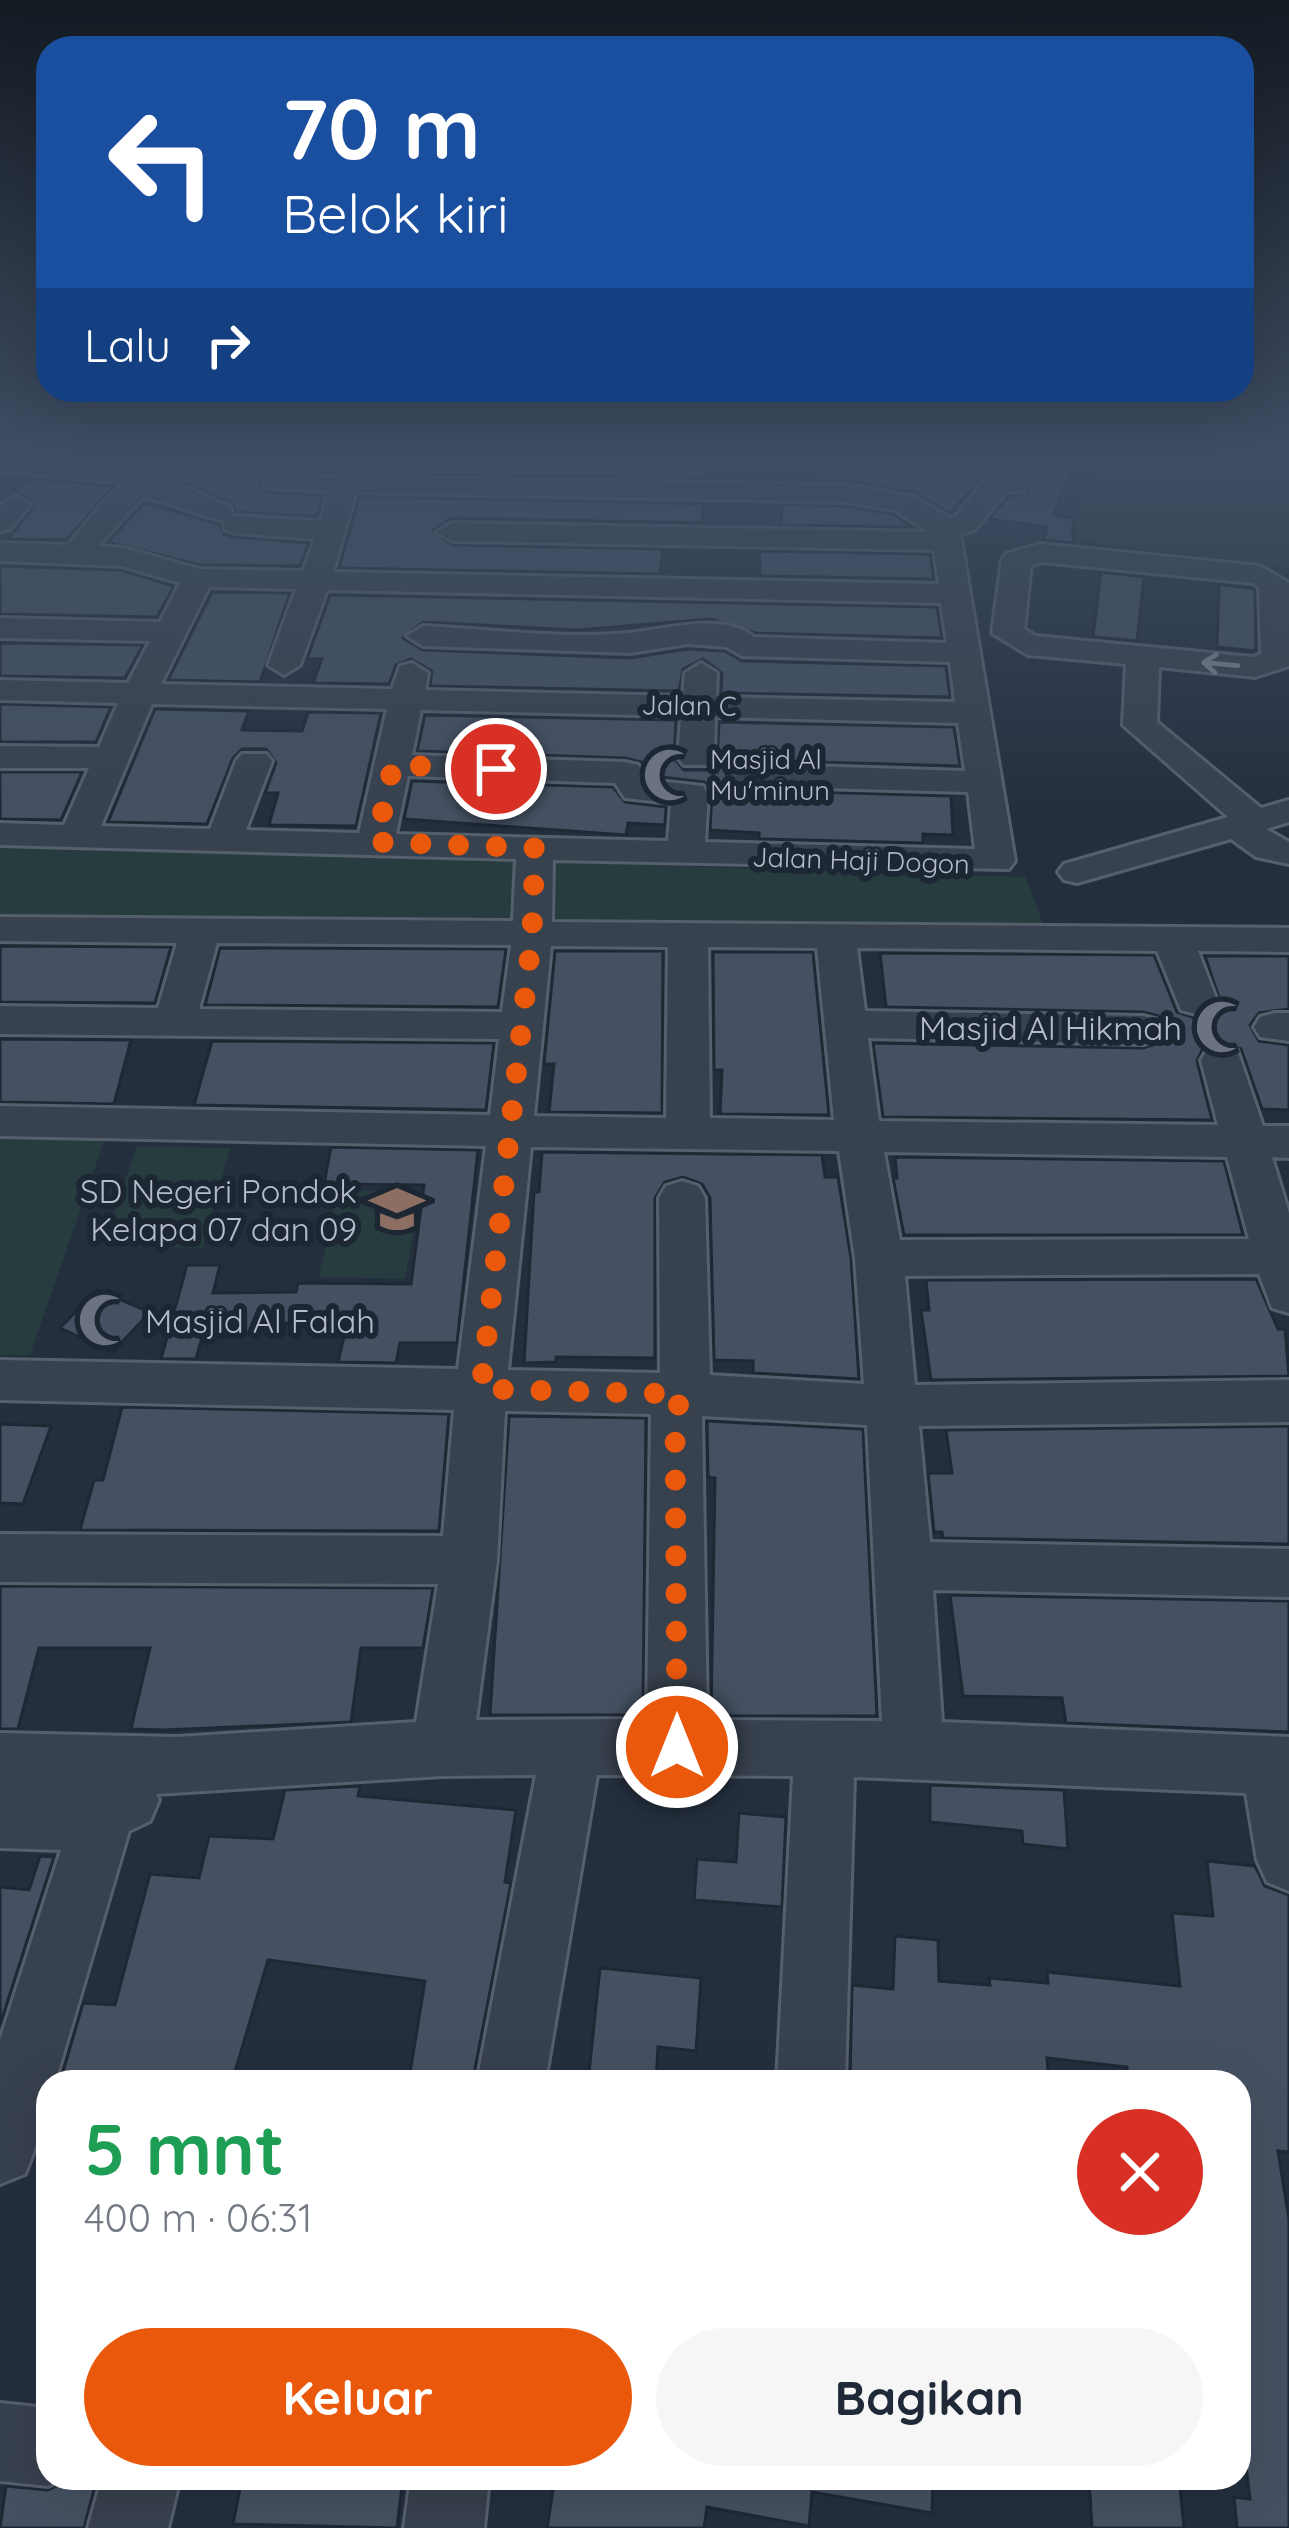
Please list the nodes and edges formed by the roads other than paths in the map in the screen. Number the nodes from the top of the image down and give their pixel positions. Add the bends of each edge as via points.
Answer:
1 (181, 576) edge
2 (316, 576) edge
3 (438, 576) edge
4 (953, 576) edge
5 (1016, 576) edge
6 (1262, 576) edge
7 (198, 578) junction
8 (315, 579) junction
9 (436, 583) junction
10 (698, 587) junction
11 (956, 594) junction
12 (0, 628) edge
13 (169, 632) junction
14 (422, 636) junction
15 (698, 652) junction
16 (964, 653) junction
17 (1143, 656) junction
18 (0, 690) edge
19 (139, 694) junction
20 (272, 695) junction
21 (404, 700) junction
22 (698, 705) junction
23 (974, 713) junction
24 (0, 757) edge
25 (113, 758) junction
26 (254, 761) dead end
27 (393, 765) junction
28 (748, 775) dead end
29 (693, 776) junction
30 (986, 782) junction
31 (1260, 819) edge
32 (0, 835) edge
33 (78, 836) junction
34 (224, 839) junction
35 (376, 842) junction
36 (535, 848) junction
37 (1289, 853) edge
38 (686, 854) junction
39 (1077, 872) dead end
40 (0, 929) edge
41 (201, 930) junction
42 (1289, 930) edge
43 (532, 934) junction
44 (1170, 934) junction
45 (688, 936) junction
46 (836, 937) junction
47 (1289, 940) edge
48 (1196, 1001) dead end
49 (0, 1020) edge
50 (175, 1020) junction
51 (844, 1024) junction
52 (520, 1026) junction
53 (1143, 1030) dead end
54 (1222, 1060) dead end
55 (0, 1121) edge
56 (508, 1132) junction
57 (688, 1133) junction
58 (858, 1133) junction
59 (1268, 1142) edge
60 (682, 1198) dead end
61 (879, 1258) junction
62 (1284, 1269) edge
63 (0, 1380) edge
64 (481, 1389) junction
65 (681, 1394) junction
66 (1289, 1401) edge
67 (891, 1406) junction
68 (0, 1558) edge
69 (469, 1560) junction
70 (904, 1564) junction
71 (1289, 1573) edge
72 (572, 1747) junction
73 (677, 1747) junction
74 (442, 1748) junction
75 (825, 1748) junction
76 (913, 1750) junction
77 (0, 1761) edge
78 (177, 1766) junction
79 (1280, 1766) edge
80 (103, 1816) junction
81 (0, 1818) edge
82 (1289, 1860) edge
83 (513, 2070) edge
84 (812, 2070) edge
85 (0, 2149) edge
86 (0, 2442) edge
87 (36, 2446) edge
88 (138, 2490) edge
89 (449, 2490) edge
90 (128, 2528) edge
91 (444, 2528) edge

1 - 7 street
2 - 8 street
3 - 9 street
4 - 11 street, Jalan Haji Dogon
17 -> 5 street via 1028,645 1008,633
6 -> 17 street via 1274,583 1272,664
7 - 8 street
7 - 13 street
8 - 9 street
8 - 20 street
9 - 10 street
9 - 14 street
10 - 11 street
10 - 15 street
11 - 16 street, Jalan Haji Dogon
12 - 13 street
13 - 19 street
14 - 15 street via 640,643 655,636
14 - 21 street
15 - 16 street via 740,639 742,646
15 - 22 street
16 - 23 street, Jalan Haji Dogon
17 - 31 street via 1140,725
18 - 19 street, Jalan C
19 - 20 street, Jalan C
19 - 25 street
20 - 21 street, Jalan C
21 - 22 street, Jalan C
21 - 27 street
22 - 23 street, Jalan C
22 - 29 street
23 - 30 street, Jalan Haji Dogon
24 - 25 street
25 - 33 street
26 - 34 street
27 - 29 street via 625,773 638,790
27 - 35 street
28 - 30 street
29 - 38 street
30 - 38 street, Jalan Haji Dogon via 992,864
31 - 37 street via 1269,849
31 - 39 street
32 - 33 street, Jalan Haji Dogon
33 - 34 street, Jalan Haji Dogon
34 - 35 street, Jalan Haji Dogon
35 - 36 street, Jalan Haji Dogon
36 - 38 street, Jalan Haji Dogon
36 - 43 street
40 - 41 street
41 - 43 street
41 - 50 street
42 - 44 street
43 - 45 street
43 - 52 street
44 - 46 street
44 - 47 street
44 - 48 street
45 - 46 street
45 - 57 street
46 - 51 street
49 - 50 street
50 - 52 street
51 - 53 street
51 - 58 street
52 - 56 street
54 - 59 street
55 - 56 street
56 - 57 street
56 - 64 street
57 - 58 street
58 - 59 street
58 - 61 street
59 - 62 street
60 - 65 street
61 - 62 street
61 - 67 street
63 - 64 street
64 - 65 street
64 - 69 street
65 - 67 street
65 - 73 street
66 - 67 street
67 - 70 street
68 - 69 street
69 - 74 street
70 - 71 street
70 - 76 street
72 - 73 street
72 - 74 street
72 - 83 street
73 - 75 street
74 - 78 street
75 - 76 street
75 - 84 street
76 - 79 street
77 - 78 street
78 - 80 street
79 - 82 street
80 - 81 street
80 - 85 street
86 - 87 street
88 - 90 street
89 - 91 street

